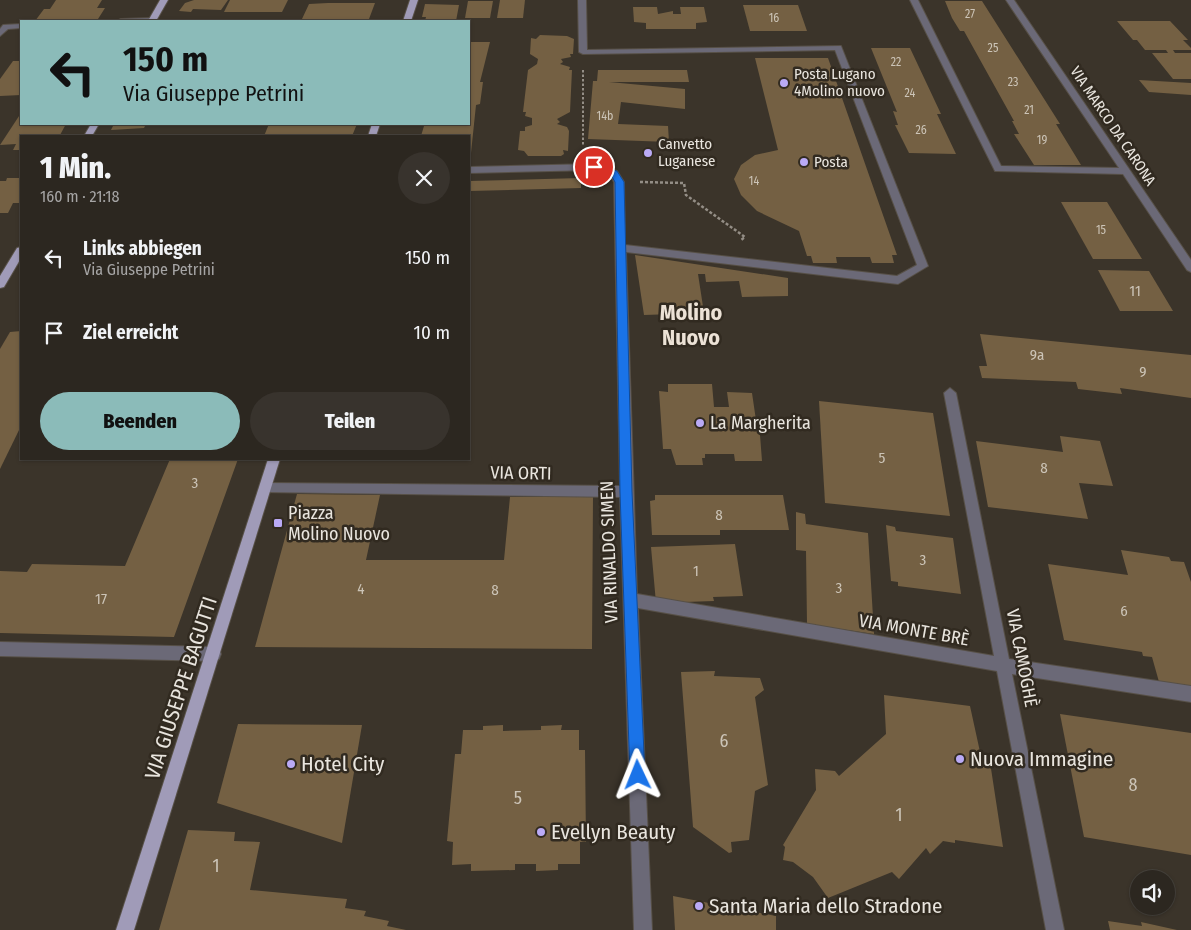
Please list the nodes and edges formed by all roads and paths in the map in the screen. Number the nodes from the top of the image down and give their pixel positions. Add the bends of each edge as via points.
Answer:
1 (164, 0) edge
2 (414, 0) edge
3 (582, 0) edge
4 (914, 0) edge
5 (1010, 0) edge
6 (152, 20) edge
7 (407, 20) edge
8 (20, 26) edge
9 (0, 34) edge
10 (583, 52) junction
11 (583, 167) junction
12 (470, 170) edge
13 (1125, 171) junction
14 (617, 177) junction
15 (622, 248) junction
16 (20, 252) edge
17 (720, 258) junction
18 (1191, 268) edge
19 (0, 284) edge
20 (950, 393) dead end
21 (274, 460) edge
22 (266, 488) junction
23 (626, 492) junction
24 (631, 600) junction
25 (0, 649) edge
26 (214, 654) junction
27 (1003, 664) junction
28 (1191, 694) edge
29 (126, 930) edge
30 (643, 930) edge
31 (1055, 930) edge

1 - 6 main road
2 - 7 main road
3 - 10 street
4 - 13 street via 998,169
5 - 13 street, VIA MARCO DA CARONA
8 - 9 street via 6,27
10 - 11 path
10 - 17 street via 838,48 923,266 898,280
11 - 12 street
11 - 14 street via 603,168
13 - 18 street, VIA MARCO DA CARONA
14 - 15 street, VIA RINALDO SIMEN
14 - 17 path via 684,183 686,195 745,237
15 - 17 street
15 - 23 street, VIA RINALDO SIMEN
16 - 19 main road
20 - 27 street, VIA CAMOGHÈ
21 - 22 main road, VIA GIUSEPPE BAGUTTI
22 - 23 street, VIA ORTI
22 - 26 main road, VIA GIUSEPPE BAGUTTI
23 - 24 street, VIA RINALDO SIMEN
24 - 27 street, VIA MONTE BRÈ
24 - 30 street, VIA RINALDO SIMEN
25 - 26 street
26 - 29 main road, VIA GIUSEPPE BAGUTTI
27 - 28 street, VIA MONTE BRÈ
27 - 31 street, VIA CAMOGHÈ

